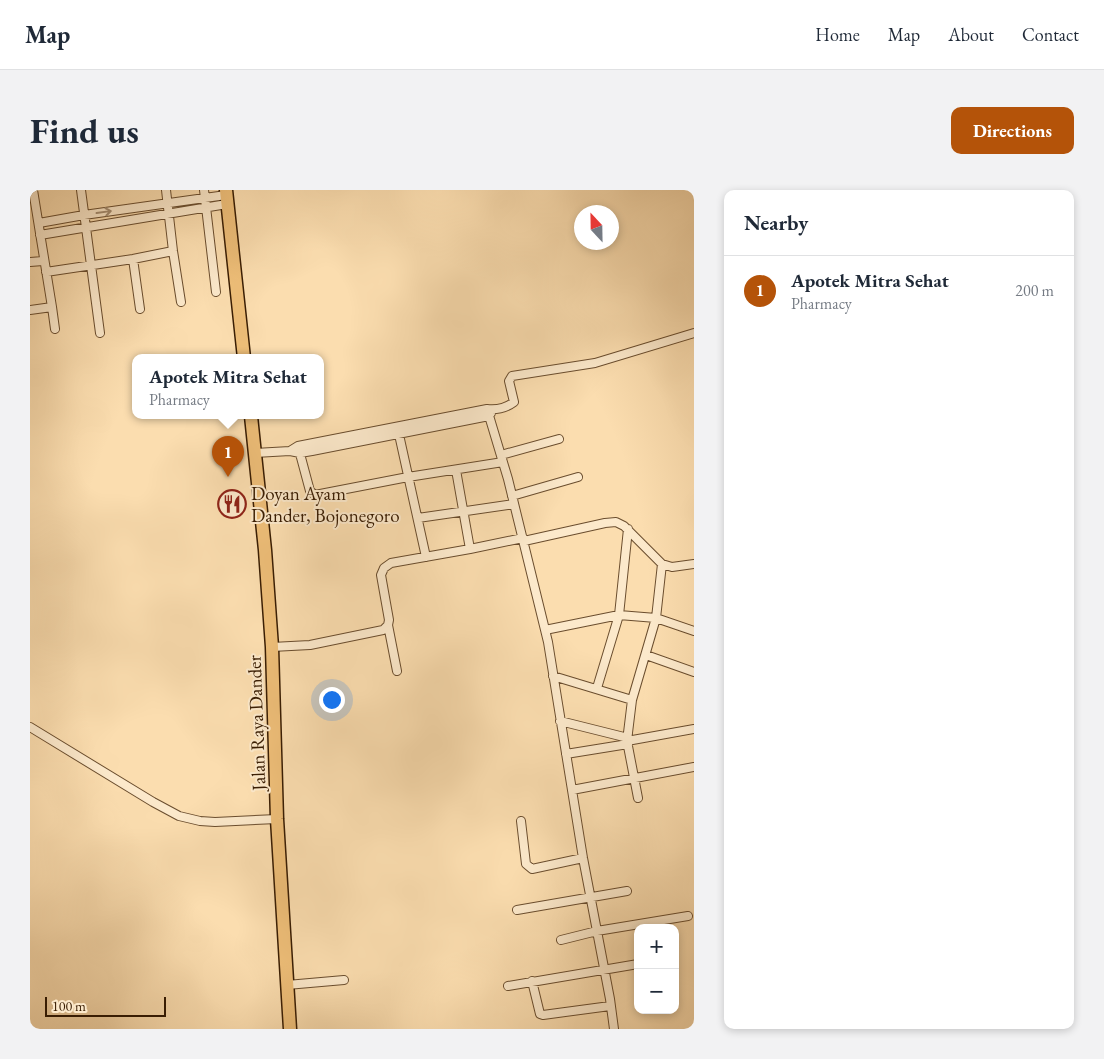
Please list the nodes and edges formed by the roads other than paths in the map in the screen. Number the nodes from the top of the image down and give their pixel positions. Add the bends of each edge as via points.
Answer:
1 (80, 190) edge
2 (166, 190) edge
3 (32, 191) edge
4 (204, 194) edge
5 (226, 196) edge
6 (168, 203) junction
7 (205, 207) junction
8 (169, 213) junction
9 (84, 215) junction
10 (35, 219) edge
11 (86, 226) junction
12 (40, 235) junction
13 (172, 251) junction
14 (133, 259) junction
15 (44, 260) junction
16 (30, 262) edge
17 (91, 265) junction
18 (46, 272) junction
19 (216, 292) dead end
20 (182, 302) dead end
21 (52, 307) junction
22 (140, 309) dead end
23 (30, 310) edge
24 (55, 329) dead end
25 (100, 333) dead end
26 (694, 333) edge
27 (244, 354) edge
28 (490, 411) junction
29 (251, 419) edge
30 (399, 431) junction
31 (559, 439) dead end
32 (299, 449) junction
33 (255, 453) junction
34 (502, 458) junction
35 (456, 470) junction
36 (408, 477) junction
37 (578, 477) dead end
38 (513, 500) junction
39 (463, 512) junction
40 (418, 518) junction
41 (628, 529) junction
42 (524, 540) junction
43 (470, 549) junction
44 (426, 557) junction
45 (662, 564) junction
46 (694, 564) edge
47 (620, 615) junction
48 (656, 618) junction
49 (388, 625) junction
50 (546, 630) junction
51 (694, 631) edge
52 (272, 647) junction
53 (646, 655) junction
54 (397, 671) dead end
55 (694, 672) edge
56 (553, 676) junction
57 (596, 688) junction
58 (632, 700) junction
59 (560, 721) junction
60 (30, 727) edge
61 (694, 729) edge
62 (628, 741) junction
63 (566, 754) junction
64 (694, 768) edge
65 (634, 778) junction
66 (572, 790) junction
67 (638, 798) dead end
68 (277, 819) junction
69 (521, 821) dead end
70 (583, 858) junction
71 (628, 891) dead end
72 (590, 897) junction
73 (516, 910) dead end
74 (688, 916) dead end
75 (669, 924) edge
76 (634, 927) edge
77 (597, 931) junction
78 (561, 940) dead end
79 (634, 965) edge
80 (604, 969) junction
81 (344, 980) dead end
82 (532, 981) junction
83 (287, 984) junction
84 (508, 986) dead end
85 (610, 1006) junction
86 (290, 1029) edge
87 (614, 1029) edge

1 - 9 street
2 - 6 street
3 - 10 street
4 - 5 street
4 - 6 street
4 - 7 street
5 - 7 street
5 - 27 main road
6 - 8 street
9 -> 6 street
7 - 8 street
7 - 19 street
8 - 11 street
8 - 13 street
9 - 10 street
9 - 11 street
10 - 12 street
11 - 12 street
11 - 17 street
12 - 15 street
13 - 14 street
13 - 20 street
14 - 17 street
14 - 22 street
15 - 16 street
15 - 18 street
17 - 18 street
17 - 25 street
18 - 21 street
21 - 23 street
21 - 24 street
26 - 28 street via 567,369 512,376 509,381 514,402
28 - 30 street
28 - 34 street
29 - 33 main road, Jalan Raya Dander
30 - 32 street
30 - 36 street
31 - 34 street
32 - 33 street
32 - 36 street via 310,491 315,496
33 - 52 main road, Jalan Raya Dander
34 - 35 street
34 - 38 street
35 - 36 street
35 - 39 street
36 - 40 street
37 - 38 street
38 - 39 street
38 - 42 street
39 - 40 street
39 - 43 street
40 - 44 street
41 - 42 street via 610,522
41 - 45 street
41 - 47 street
42 - 43 street
42 - 50 street
43 - 44 street
44 - 49 street via 391,563 382,571
45 - 46 street via 672,567
45 - 48 street
47 - 48 street
47 - 50 street
47 - 57 street
48 - 51 street
48 - 53 street
49 - 52 street via 384,630 318,644
49 - 54 street
50 - 56 street
52 - 68 main road, Jalan Raya Dander
53 - 55 street
53 - 58 street
56 - 57 street
56 - 59 street
57 - 58 street
58 - 62 street
59 - 62 street
59 - 63 street
60 - 68 street via 179,816 215,822
61 - 62 street
62 - 63 street
62 - 65 street
63 - 66 street
64 - 65 street
65 - 66 street
65 - 67 street
66 - 70 street
68 - 83 main road, Jalan Raya Dander
69 - 70 street via 526,864 532,869
70 - 72 street
71 - 72 street
72 - 73 street
72 - 77 street
74 - 75 street
76 - 77 street
77 - 78 street
77 - 80 street
79 - 80 street
80 - 82 street
80 - 85 street
81 - 83 street
82 - 84 street
82 - 85 street via 538,1009 543,1015
83 - 86 main road, Jalan Raya Dander
85 - 87 street

